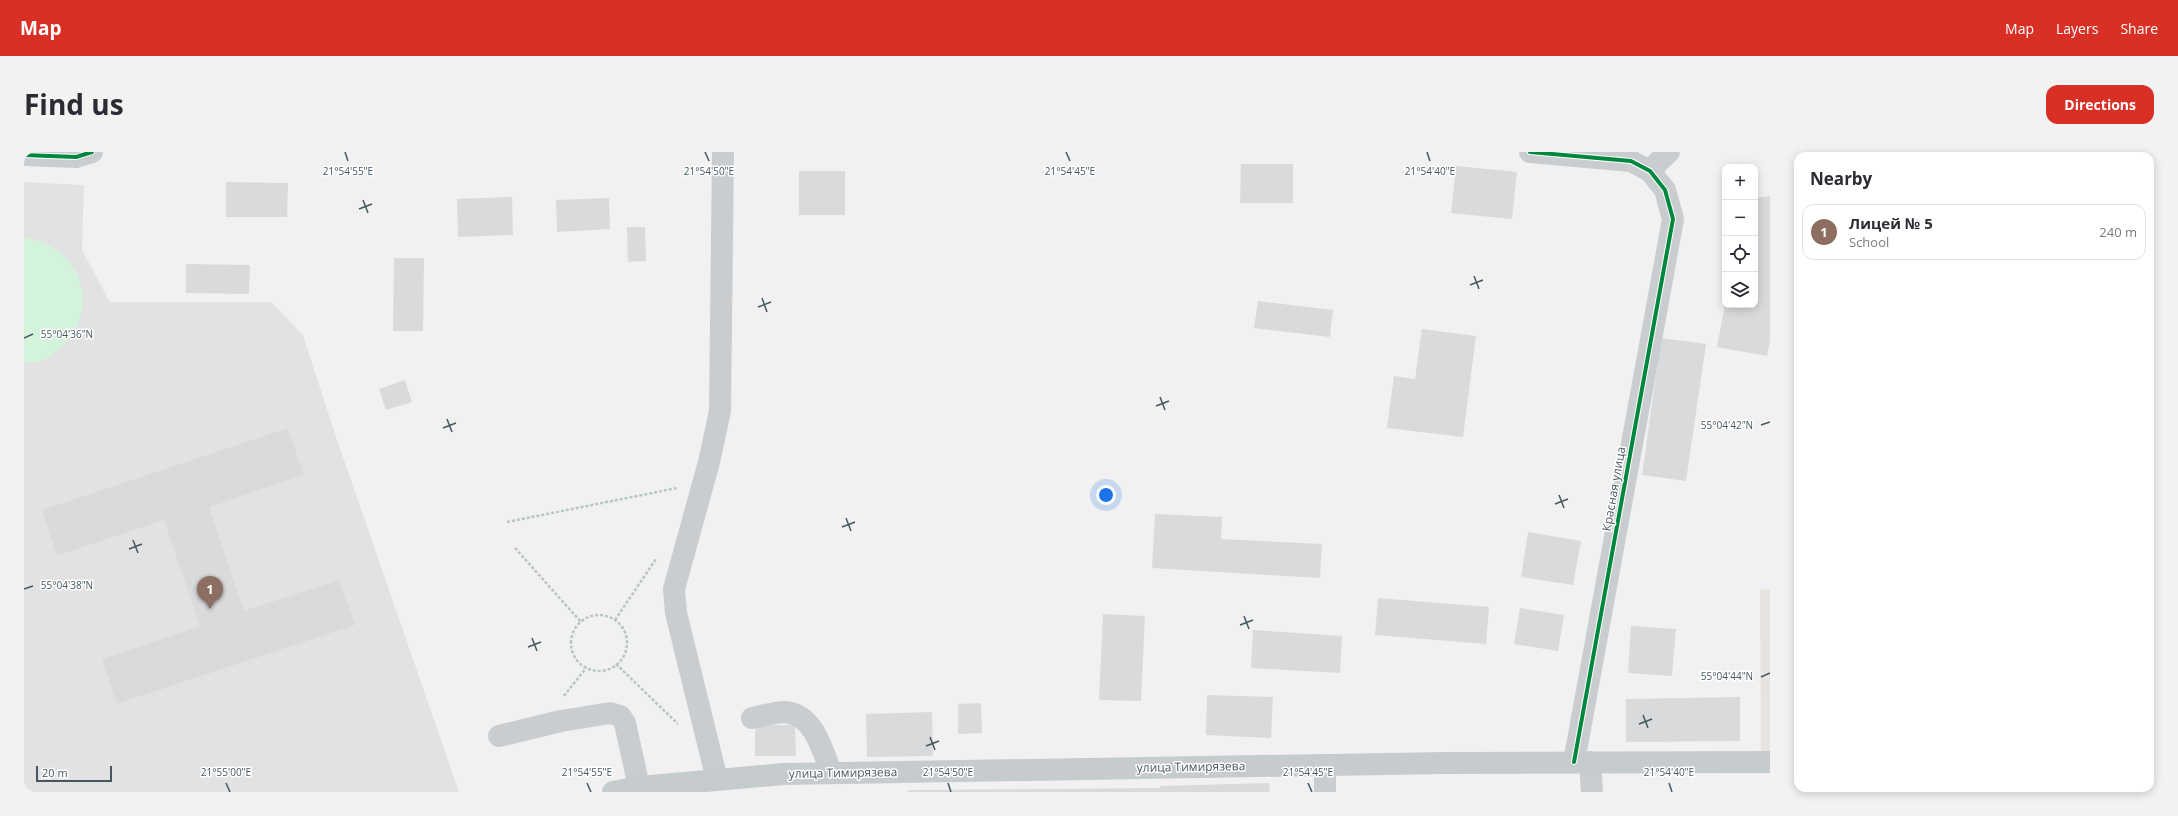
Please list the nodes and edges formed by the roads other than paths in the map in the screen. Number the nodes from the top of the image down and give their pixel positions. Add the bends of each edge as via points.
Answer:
1 (92, 152) edge
2 (723, 152) edge
3 (1530, 152) edge
4 (1669, 152) edge
5 (24, 155) edge
6 (1653, 167) dead end
7 (752, 718) dead end
8 (499, 736) dead end
9 (1582, 762) junction
10 (1770, 762) edge
11 (1325, 765) junction
12 (831, 773) junction
13 (717, 780) junction
14 (639, 787) junction
15 (613, 792) edge
16 (1325, 792) edge
17 (1592, 792) edge

1 - 5 street via 76,157
2 - 13 street via 720,411 674,589 676,614
3 - 9 street, Красная улица via 1631,161 1650,171 1666,190 1673,218
4 - 6 street
7 - 12 street via 784,712 793,713 804,720 818,737
8 - 14 street via 587,716 610,713 620,716 625,723
9 - 10 main road, улица Тимирязева
9 - 11 main road, улица Тимирязева
9 - 17 street, Красная улица
11 - 12 main road, улица Тимирязева
11 - 16 street
12 - 13 main road, улица Тимирязева
13 - 14 main road, улица Тимирязева
14 - 15 main road, улица Тимирязева

